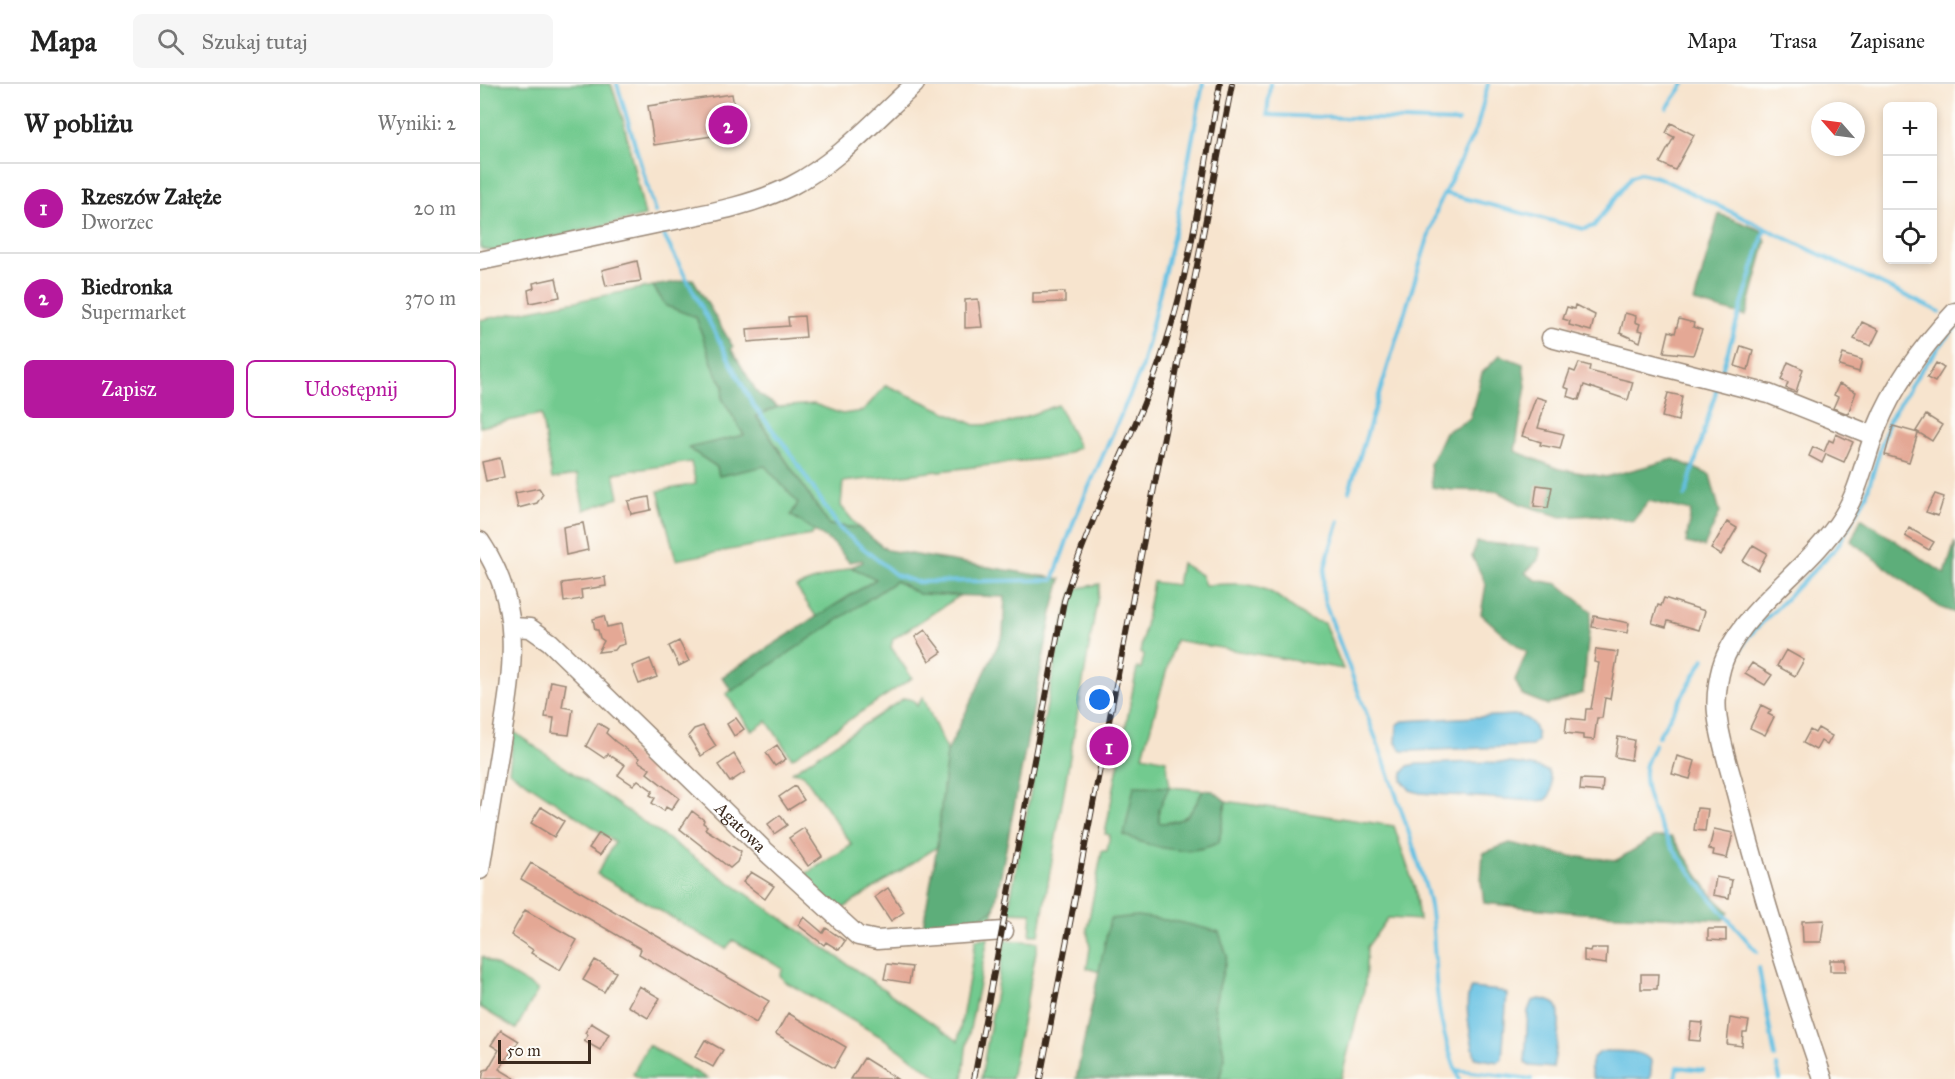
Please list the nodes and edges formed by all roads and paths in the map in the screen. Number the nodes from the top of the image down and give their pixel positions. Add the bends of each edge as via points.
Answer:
1 (915, 84) edge
2 (480, 261) edge
3 (1955, 312) edge
4 (1551, 338) dead end
5 (1874, 436) junction
6 (480, 541) edge
7 (485, 561) edge
8 (512, 627) junction
9 (488, 771) edge
10 (480, 870) edge
11 (1004, 931) dead end
12 (1822, 1079) edge

1 - 2 street via 849,143 793,185 744,204
3 - 5 street via 1894,389
4 - 5 street via 1769,394
5 - 12 street via 1857,490 1843,517 1822,545 1740,630 1726,656 1716,711 1753,859
6 - 7 street
7 - 8 street via 506,599
8 - 9 street via 512,672
8 - 11 street, Agatowa via 530,628 550,642 858,936 877,940
9 - 10 street

